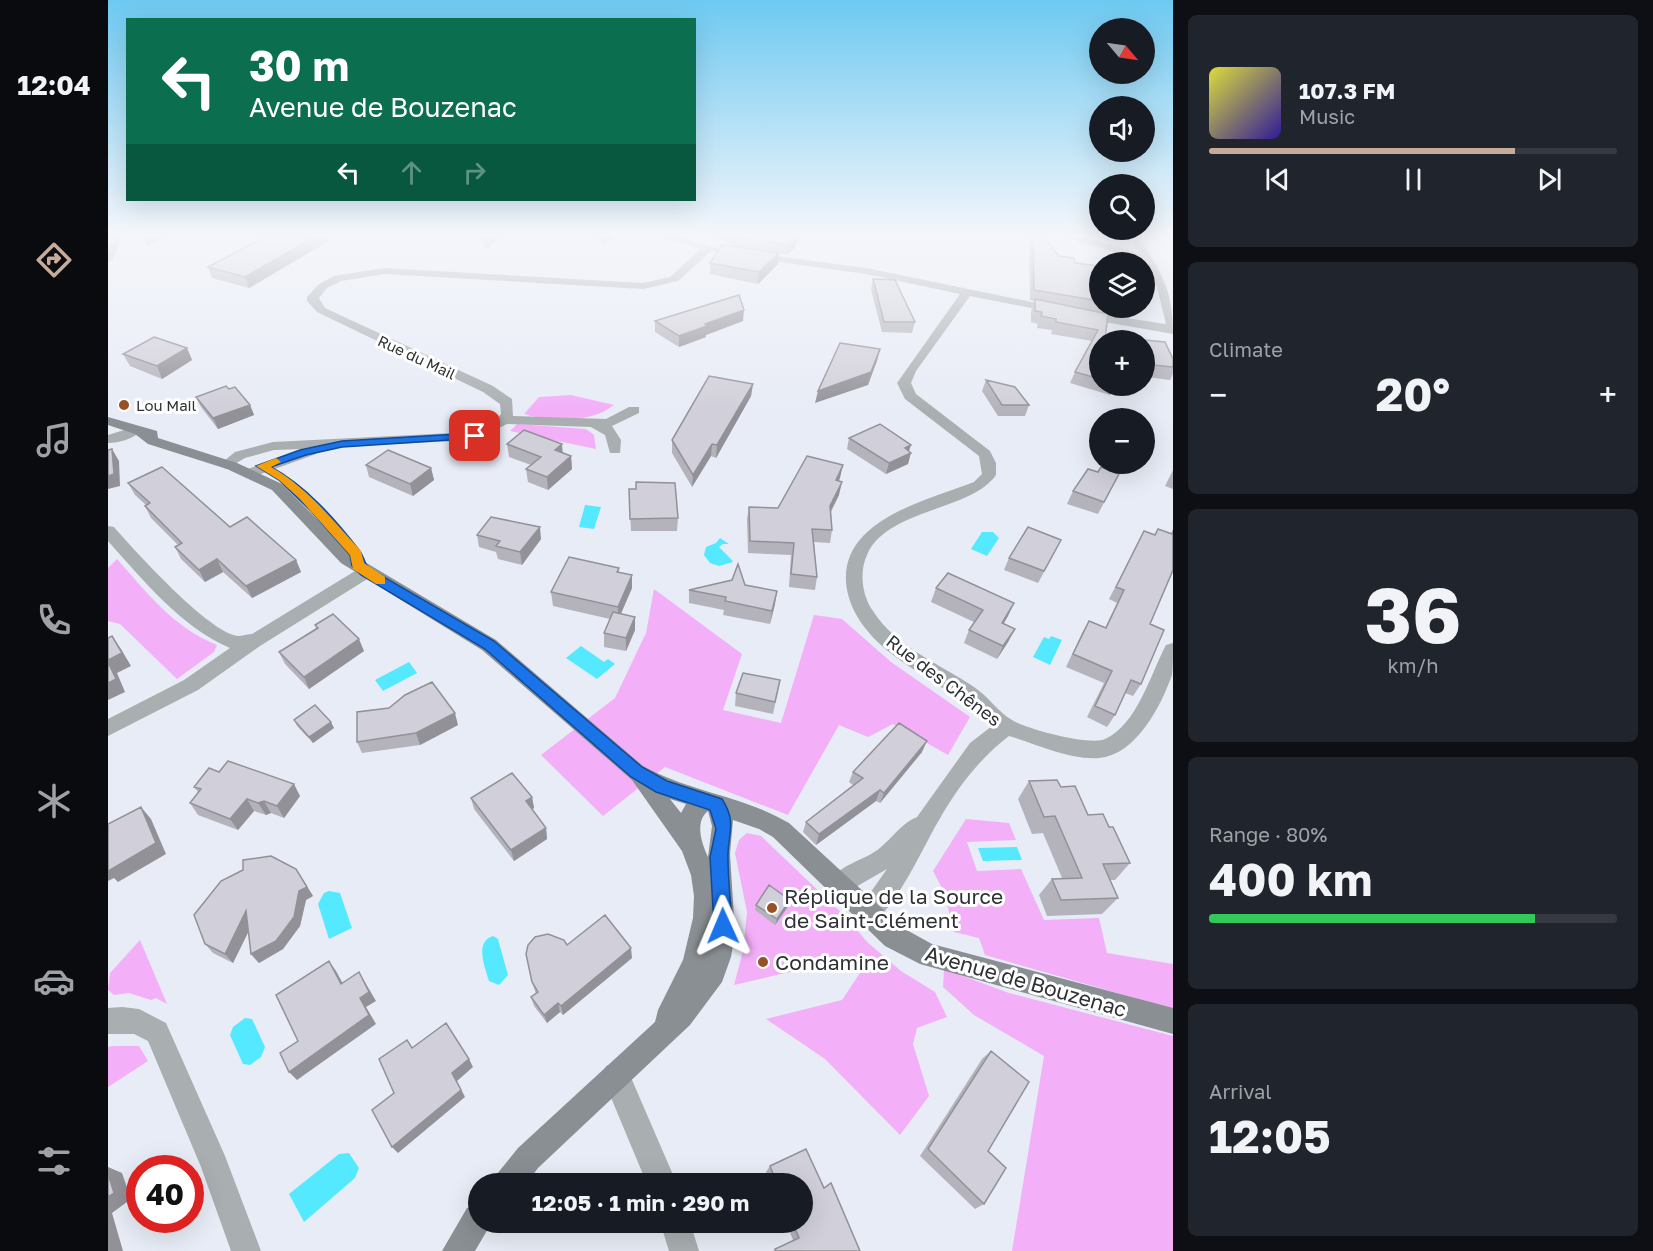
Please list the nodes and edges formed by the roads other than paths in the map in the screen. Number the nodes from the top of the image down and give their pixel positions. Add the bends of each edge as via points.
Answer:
1 (315, 294) edge
2 (965, 294) edge
3 (973, 294) edge
4 (1165, 294) edge
5 (1173, 330) edge
6 (634, 410) dead end
7 (504, 420) junction
8 (108, 421) edge
9 (596, 424) junction
10 (138, 432) junction
11 (108, 439) edge
12 (342, 444) junction
13 (615, 450) dead end
14 (231, 461) junction
15 (256, 470) junction
16 (108, 531) edge
17 (362, 569) junction
18 (256, 640) junction
19 (1173, 650) edge
20 (1006, 727) junction
21 (108, 728) edge
22 (636, 772) junction
23 (712, 803) junction
24 (932, 811) junction
25 (750, 815) junction
26 (722, 842) junction
27 (694, 853) junction
28 (840, 885) junction
29 (868, 913) junction
30 (108, 1021) edge
31 (1173, 1021) edge
32 (655, 1038) junction
33 (616, 1076) junction
34 (516, 1173) edge
35 (658, 1173) edge
36 (469, 1233) edge
37 (678, 1233) edge
38 (246, 1251) edge
39 (457, 1251) edge
40 (684, 1251) edge

1 - 7 street, Rue du Mail via 316,306 327,314 502,398 508,407
2 - 20 street, Rue des Chênes via 904,383 910,396 985,454 989,475 979,485 894,522 867,540 855,562 854,586 861,606 892,644 918,665 968,694
3 - 5 street
4 - 5 street
6 - 9 street via 612,422
7 - 9 street
7 - 12 street via 475,436
8 - 10 street, Avenue de Bouzenac
9 - 13 street via 612,431
10 - 11 street
10 - 14 street, Avenue de Bouzenac via 172,449
12 - 14 street via 273,446 252,450
12 - 15 street via 304,452
14 - 15 street, Avenue de Bouzenac
15 - 17 street, Avenue de Bouzenac
16 - 18 street via 147,574 206,628 236,643
17 - 18 street
17 - 22 street, Avenue de Bouzenac via 489,645
18 - 21 street via 191,685
19 - 20 street via 1142,712 1118,743 1101,749
20 - 24 street, Rue des Chênes via 977,749
22 - 23 street, Avenue de Bouzenac via 662,787
22 - 27 street
23 - 25 street, Avenue de Bouzenac
23 - 26 street via 723,819
23 - 27 street via 696,808 689,820
24 - 28 street via 887,857
24 - 29 street, Rue des Chênes via 899,871
25 - 26 street via 736,822
25 - 28 street, Avenue de Bouzenac via 781,830
26 - 32 street via 719,857 724,913 719,958 701,992
27 - 32 street via 705,878 701,942 688,980
28 - 29 street, Avenue de Bouzenac
29 - 31 street, Avenue de Bouzenac via 894,937 929,955
30 - 38 street via 142,1021 157,1032
32 - 33 street
33 - 34 street
33 - 35 street
36 - 39 street
37 - 40 street

